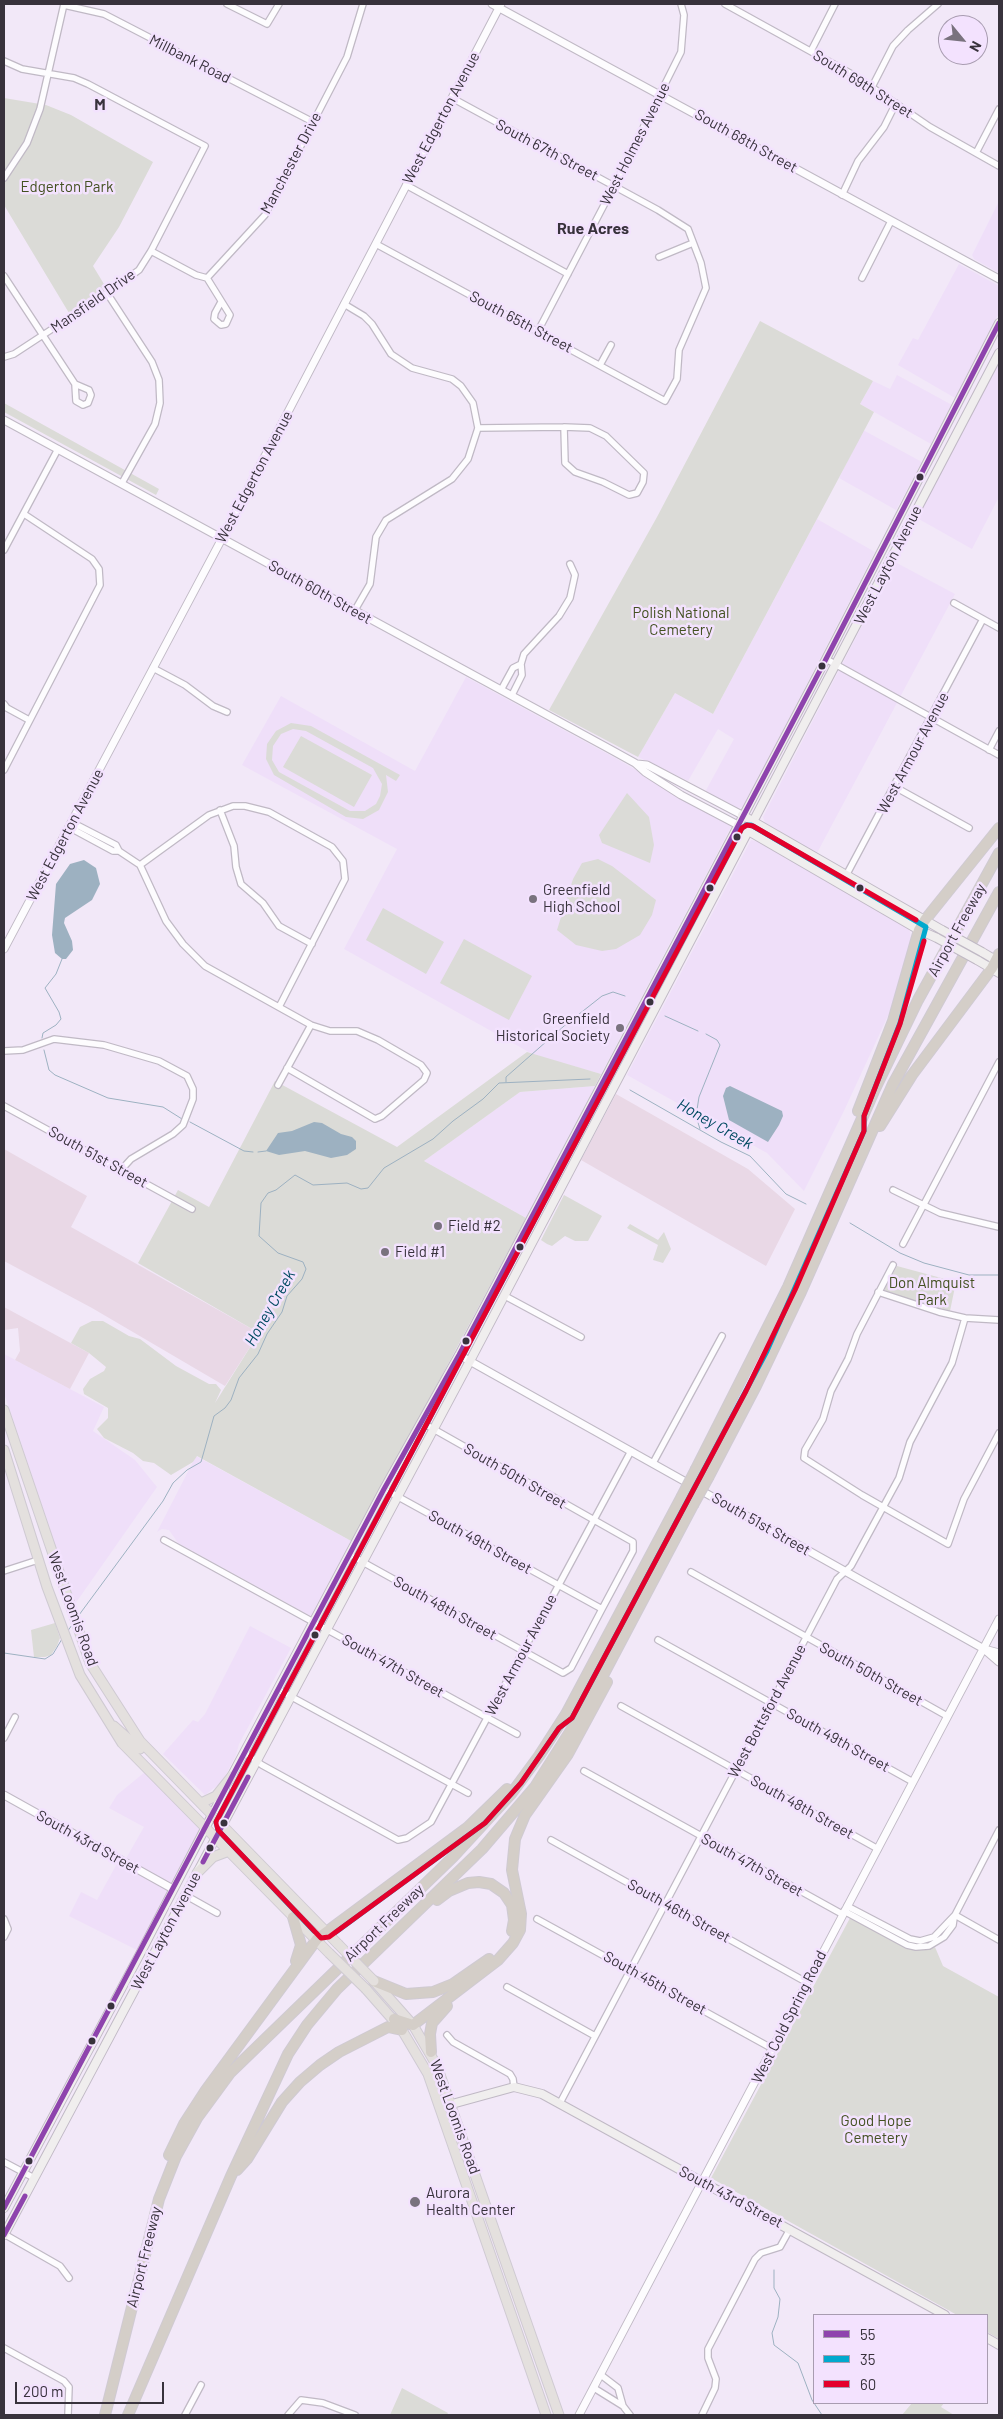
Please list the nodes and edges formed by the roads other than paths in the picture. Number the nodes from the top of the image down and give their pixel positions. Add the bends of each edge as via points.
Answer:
1 (64, 4) edge
2 (228, 4) edge
3 (280, 4) edge
4 (363, 4) edge
5 (681, 4) edge
6 (725, 4) edge
7 (835, 4) edge
8 (938, 4) edge
9 (497, 5) edge
10 (734, 6) edge
11 (811, 51) junction
12 (4, 61) edge
13 (49, 74) junction
14 (872, 87) junction
15 (661, 94) junction
16 (452, 98) junction
17 (896, 102) junction
18 (999, 109) edge
19 (313, 122) junction
20 (976, 153) junction
21 (999, 166) edge
22 (4, 178) edge
23 (406, 186) junction
24 (614, 186) junction
25 (842, 195) junction
26 (891, 221) junction
27 (693, 243) junction
28 (376, 244) junction
29 (150, 251) junction
30 (659, 257) dead end
31 (568, 274) junction
32 (4, 276) edge
33 (207, 278) junction
34 (862, 278) dead end
35 (999, 279) edge
36 (107, 293) junction
37 (221, 302) dead end
38 (344, 304) junction
39 (999, 323) edge
40 (538, 331) junction
41 (43, 335) junction
42 (611, 345) dead end
43 (999, 353) edge
44 (4, 356) edge
45 (600, 365) junction
46 (74, 384) dead end
47 (665, 401) joint
48 (4, 420) edge
49 (564, 426) junction
50 (478, 428) junction
51 (58, 449) junction
52 (122, 483) junction
53 (24, 514) junction
54 (222, 538) junction
55 (4, 550) edge
56 (570, 564) dead end
57 (954, 603) dead end
58 (355, 610) junction
59 (983, 619) junction
60 (999, 628) edge
61 (826, 659) junction
62 (521, 664) junction
63 (837, 665) junction
64 (153, 668) junction
65 (501, 690) junction
66 (512, 695) junction
67 (4, 704) edge
68 (227, 712) dead end
69 (931, 718) junction
70 (29, 720) junction
71 (999, 731) edge
72 (989, 750) junction
73 (999, 755) edge
74 (637, 764) junction
75 (4, 770) edge
76 (895, 787) junction
77 (707, 796) junction
78 (702, 806) junction
79 (220, 810) junction
80 (742, 815) junction
81 (754, 822) junction
82 (70, 825) junction
83 (738, 825) junction
84 (969, 828) dead end
85 (999, 828) edge
86 (749, 832) junction
87 (797, 846) junction
88 (999, 853) edge
89 (791, 857) junction
90 (140, 865) junction
91 (847, 875) junction
92 (841, 885) junction
93 (999, 892) edge
94 (925, 920) junction
95 (919, 930) junction
96 (312, 944) junction
97 (4, 949) edge
98 (997, 964) edge
99 (279, 1007) junction
100 (311, 1025) junction
101 (4, 1051) edge
102 (998, 1066) edge
103 (287, 1068) junction
104 (278, 1085) dead end
105 (4, 1106) edge
106 (857, 1129) junction
107 (121, 1170) junction
108 (893, 1190) dead end
109 (924, 1206) junction
110 (192, 1209) dead end
111 (837, 1211) junction
112 (999, 1227) edge
113 (903, 1244) dead end
114 (892, 1264) dead end
115 (878, 1292) junction
116 (504, 1296) junction
117 (965, 1318) junction
118 (999, 1320) edge
119 (722, 1336) dead end
120 (581, 1337) dead end
121 (459, 1356) junction
122 (470, 1361) junction
123 (4, 1410) edge
124 (421, 1422) junction
125 (433, 1429) junction
126 (999, 1436) edge
127 (631, 1451) junction
128 (17, 1452) junction
129 (4, 1455) edge
130 (653, 1463) junction
131 (384, 1489) junction
132 (397, 1496) junction
133 (884, 1507) junction
134 (594, 1520) junction
135 (164, 1540) dead end
136 (350, 1555) junction
137 (38, 1560) junction
138 (362, 1562) junction
139 (4, 1571) edge
140 (691, 1572) dead end
141 (845, 1572) junction
142 (559, 1585) junction
143 (602, 1609) junction
144 (634, 1618) junction
145 (999, 1619) edge
146 (314, 1622) junction
147 (326, 1629) junction
148 (806, 1637) junction
149 (658, 1640) dead end
150 (984, 1648) junction
151 (523, 1652) junction
152 (999, 1653) edge
153 (87, 1655) junction
154 (75, 1660) junction
155 (999, 1662) edge
156 (278, 1690) junction
157 (290, 1696) junction
158 (771, 1704) junction
159 (621, 1706) dead end
160 (566, 1714) junction
161 (948, 1716) junction
162 (15, 1717) dead end
163 (487, 1717) junction
164 (110, 1724) junction
165 (516, 1734) dead end
166 (4, 1738) edge
167 (245, 1753) junction
168 (156, 1758) junction
169 (256, 1761) junction
170 (736, 1770) junction
171 (584, 1771) dead end
172 (232, 1776) junction
173 (913, 1782) junction
174 (452, 1785) junction
175 (468, 1793) dead end
176 (4, 1794) edge
177 (201, 1803) junction
178 (212, 1814) junction
179 (223, 1825) junction
180 (205, 1827) junction
181 (999, 1830) edge
182 (216, 1837) junction
183 (701, 1837) junction
184 (551, 1840) dead end
185 (878, 1849) junction
186 (229, 1851) junction
187 (197, 1873) junction
188 (173, 1889) junction
189 (184, 1895) junction
190 (666, 1903) junction
191 (844, 1910) junction
192 (217, 1913) dead end
193 (955, 1915) junction
194 (293, 1916) junction
195 (4, 1919) edge
196 (537, 1919) dead end
197 (325, 1931) junction
198 (4, 1937) edge
199 (316, 1939) junction
200 (999, 1940) edge
201 (377, 1950) junction
202 (294, 1968) junction
203 (630, 1969) junction
204 (374, 1981) junction
205 (806, 1982) junction
206 (507, 1987) dead end
207 (463, 1988) junction
208 (394, 2019) junction
209 (413, 2025) junction
210 (402, 2030) junction
211 (447, 2035) dead end
212 (595, 2036) junction
213 (773, 2048) junction
214 (431, 2052) junction
215 (431, 2082) junction
216 (514, 2087) junction
217 (560, 2103) junction
218 (452, 2104) junction
219 (441, 2109) junction
220 (464, 2138) junction
221 (4, 2162) edge
222 (23, 2172) junction
223 (232, 2176) junction
224 (34, 2178) junction
225 (166, 2178) junction
226 (703, 2182) junction
227 (4, 2208) edge
228 (790, 2229) junction
229 (4, 2235) edge
230 (511, 2275) junction
231 (69, 2278) dead end
232 (499, 2281) junction
233 (944, 2314) edge
234 (988, 2339) edge
235 (999, 2345) edge
236 (4, 2348) edge
237 (601, 2375) junction
238 (201, 2385) dead end
239 (594, 2388) junction
240 (623, 2406) junction
241 (68, 2415) edge
242 (105, 2415) edge
243 (128, 2415) edge
244 (185, 2415) edge
245 (288, 2415) edge
246 (355, 2415) edge
247 (546, 2415) edge
248 (559, 2415) edge
249 (579, 2415) edge
250 (630, 2415) edge
251 (702, 2415) edge

1 - 13 street
1 - 19 street, Millbank Road via 104,14
2 - 3 street via 267,24
4 - 19 street, Manchester Drive via 347,57
5 - 15 street, West Holmes Avenue via 684,15 681,52
6 - 10 street, South 69th Street
7 - 11 street
8 - 14 street via 893,46
9 - 15 street, South 68th Street
9 - 16 street, West Edgerton Avenue
10 - 11 street, South 69th Street
11 - 14 street, South 69th Street
12 - 13 street via 22,69
13 - 22 street via 27,142
13 - 29 street, Mansfield Drive via 88,84 205,146
14 - 17 street, South 69th Street
15 - 24 street, West Holmes Avenue
15 - 25 street, South 68th Street
16 - 23 street, West Edgerton Avenue
16 - 24 street, South 67th Street
17 - 20 street, South 69th Street
17 - 25 street via 884,127 858,161
18 - 20 street
19 - 33 street, Manchester Drive via 265,215
20 - 21 street, South 69th Street
23 - 28 street, West Edgerton Avenue
23 - 31 street
24 - 27 street, South 67th Street via 688,229
24 - 31 street, West Holmes Avenue
25 - 26 street, South 68th Street
26 - 34 street
26 - 35 street, South 68th Street
27 - 30 street
27 - 47 street, South 67th Street via 706,288 679,350 677,379
28 - 38 street, West Edgerton Avenue
28 - 40 street, South 65th Street
29 - 33 street
29 - 36 street, Mansfield Drive via 138,270
31 - 40 street, West Holmes Avenue
32 - 41 street
33 - 37 street
36 - 41 street, Mansfield Drive
36 - 52 street via 152,362 160,380 160,403 155,424
38 - 50 street via 372,324 391,354 412,368 452,379 460,386 473,403
38 - 54 street, West Edgerton Avenue
39 - 61 main road, West Layton Avenue
40 - 45 street, South 65th Street
41 - 44 street, Mansfield Drive via 14,354
41 - 46 street
42 - 45 street
43 - 63 main road, West Layton Avenue
45 - 47 street, South 65th Street
48 - 51 street, South 60th Street
49 - 49 street via 590,428 606,436 644,474 636,492 629,495 575,472 566,463
49 - 50 street
50 - 58 street via 468,459 452,479 386,520 376,537 370,584
51 - 52 street, South 60th Street
51 - 53 street
52 - 54 street, South 60th Street
53 - 55 street
53 - 70 street via 92,559 100,569 100,585
54 - 58 street, South 60th Street
54 - 64 street, West Edgerton Avenue
56 - 62 street via 575,571 575,579 567,605 528,648
57 - 59 street
58 - 65 street, South 60th Street
59 - 60 street
59 - 69 street, West Armour Avenue
61 - 63 street
61 - 80 main road, West Layton Avenue
62 - 65 street via 513,668
62 - 66 street via 522,674
63 - 69 street
63 - 81 main road, West Layton Avenue
64 - 68 street
64 - 82 street, West Edgerton Avenue
65 - 66 street, South 60th Street
66 - 74 street, South 60th Street
67 - 70 street
69 - 72 street
69 - 76 street, West Armour Avenue
70 - 75 street
71 - 72 street
72 - 73 street
74 - 77 street, South 60th Street via 647,765
74 - 78 street, South 60th Street
76 - 84 street
76 - 91 street, West Armour Avenue
77 - 78 street
77 - 80 street, South 60th Street
78 - 83 street, South 60th Street
79 - 90 street via 185,831
79 - 96 street via 234,846 241,884 263,904 279,926
79 - 96 street via 245,806 269,812 332,847 338,854 345,879
80 - 81 main road, South 60th Street
80 - 83 main road, West Layton Avenue
81 - 86 main road, West Layton Avenue
81 - 87 main road, South 60th Street
82 - 90 street via 79,826 116,845
82 - 97 street, West Edgerton Avenue
83 - 86 main road, South 60th Street
83 - 121 main road, West Layton Avenue
85 - 94 highway
86 - 89 main road, South 60th Street
86 - 116 main road, West Layton Avenue
87 - 89 main road
87 - 91 main road, South 60th Street
88 - 106 highway, Airport Freeway via 918,1000
89 - 92 main road, South 60th Street
90 - 99 street via 161,912 195,956 214,972
91 - 92 street, West Armour Avenue
91 - 94 main road, South 60th Street
92 - 95 main road, South 60th Street
93 - 111 highway, Airport Freeway via 892,1084
94 - 95 highway
94 - 98 main road, South 60th Street, bridge
95 - 98 main road, South 60th Street, bridge via 977,960
95 - 106 highway via 893,1021 856,1115
96 - 99 street
98 - 111 highway via 894,1101 847,1202
99 - 100 street
100 - 103 street
100 - 103 street via 330,1032 357,1031 378,1040 421,1064 427,1073 424,1080 375,1119
101 - 107 street via 23,1050 54,1040 104,1045 160,1061 187,1076 194,1099 183,1125 131,1159
102 - 109 street
103 - 104 street
105 - 107 street, South 51st Street
106 - 160 highway, Airport Freeway, bridge via 784,1296
107 - 110 street, South 51st Street
108 - 109 street
109 - 112 street
109 - 113 street
111 - 144 highway, Airport Freeway, bridge via 777,1344
114 - 115 street
115 - 117 street
115 - 133 street via 831,1391 825,1414 805,1450 804,1458
116 - 120 street
116 - 122 main road, West Layton Avenue
117 - 118 street
117 - 133 street, West Bottsford Avenue via 952,1363 910,1442 901,1472
119 - 130 street
121 - 122 street, South 51st Street
121 - 124 main road, West Layton Avenue
122 - 125 main road, West Layton Avenue
122 - 127 street, South 51st Street
123 - 128 main road, West Loomis Road
124 - 125 street, South 50th Street
124 - 131 main road, West Layton Avenue
125 - 132 main road, West Layton Avenue
125 - 134 street, South 50th Street
126 - 133 street via 964,1499 948,1544
127 - 130 street, South 51st Street
127 - 134 street, West Armour Avenue
128 - 129 street
128 - 153 main road, West Loomis Road
129 - 137 main road, West Loomis Road
130 - 141 street, South 51st Street
131 - 132 street, South 49th Street
131 - 136 main road, West Layton Avenue
132 - 138 main road, West Layton Avenue
132 - 142 street, South 49th Street
133 - 141 street, West Bottsford Avenue
134 - 142 street, West Armour Avenue
134 - 143 street, South 50th Street via 634,1544
135 - 146 street, South 47th Street
136 - 138 street, South 48th Street
136 - 146 main road, West Layton Avenue
137 - 139 street
137 - 154 main road, West Loomis Road
138 - 147 main road, West Layton Avenue
138 - 151 street, South 48th Street
140 - 148 street, South 50th Street
141 - 148 street, West Bottsford Avenue via 837,1579
141 - 150 street, South 51st Street
142 - 143 street, South 49th Street
142 - 151 street, West Armour Avenue
143 - 151 street, South 48th Street via 572,1667 566,1672 562,1673
144 - 201 highway, Airport Freeway via 571,1734 535,1787 482,1849
144 - 207 highway via 635,1627 597,1702 568,1754 525,1815 515,1839 512,1870 521,1914 517,1937 498,1960
145 - 150 street, West Cold Spring Road
146 - 147 street, South 47th Street
146 - 156 main road, West Layton Avenue
147 - 157 main road, West Layton Avenue
147 - 163 street, South 47th Street
148 - 158 street, West Bottsford Avenue
148 - 161 street, South 50th Street
149 - 158 street, South 49th Street
150 - 152 street, South 51st Street
150 - 155 street, South 51st Street
150 - 161 street, West Cold Spring Road
151 - 163 street, West Armour Avenue
153 - 154 main road
153 - 168 main road, West Loomis Road via 140,1741
154 - 164 main road, West Loomis Road via 80,1675
156 - 157 street
156 - 167 main road, West Layton Avenue
157 - 169 main road, West Layton Avenue
157 - 174 street
158 - 170 street, West Bottsford Avenue
158 - 173 street, South 49th Street
159 - 170 street, South 48th Street
160 - 197 highway via 554,1724 515,1779 480,1817
160 - 225 highway, Airport Freeway via 527,1774 478,1832 222,2082 197,2118
161 - 173 street, West Cold Spring Road
162 - 166 street
163 - 165 street, South 47th Street
163 - 174 street, West Armour Avenue
164 - 168 main road via 148,1757
164 - 180 main road, West Loomis Road via 122,1743
167 - 169 street
167 - 172 main road, West Layton Avenue
168 - 177 main road, West Loomis Road
169 - 174 street, West Armour Avenue via 401,1840 431,1822
169 - 179 main road, West Layton Avenue
170 - 183 street, West Bottsford Avenue
170 - 185 street, South 48th Street
171 - 183 street, South 47th Street
172 - 177 main road via 216,1796
172 - 178 main road, West Layton Avenue
173 - 185 street, West Cold Spring Road
174 - 175 street
176 - 188 street, South 43rd Street
177 - 178 main road, West Loomis Road
178 - 179 main road, West Loomis Road
178 - 180 main road, West Layton Avenue
179 - 182 main road, West Layton Avenue
179 - 197 main road, West Loomis Road
180 - 182 main road, West Loomis Road
180 - 188 main road, West Layton Avenue
181 - 193 street
182 - 186 main road, West Loomis Road
182 - 187 main road, West Layton Avenue
183 - 190 street, West Bottsford Avenue
183 - 191 street, South 47th Street
184 - 190 street, South 46th Street
185 - 191 street, West Cold Spring Road
186 - 187 main road via 213,1857
186 - 194 main road, West Loomis Road
187 - 189 main road, West Layton Avenue
188 - 222 main road, West Layton Avenue
189 - 192 street
189 - 224 main road, West Layton Avenue
190 - 203 street, West Bottsford Avenue
190 - 205 street, South 46th Street
191 - 193 street, South 47th Street via 924,1947 944,1937 953,1925
191 - 205 street, West Cold Spring Road
193 - 200 street
194 - 199 main road, West Loomis Road
194 - 202 highway via 301,1945
195 - 198 street via 8,1929
196 - 203 street, South 45th Street
197 - 199 highway
197 - 204 main road, West Loomis Road, bridge
199 - 202 highway
199 - 208 main road, West Loomis Road, bridge
201 - 204 highway via 392,1941 442,1896 462,1885 491,1884 504,1893 512,1905 513,1927 507,1941 494,1955 453,1984 433,1992 406,1994
201 - 223 highway, Airport Freeway via 337,1989 288,2054
202 - 225 highway via 191,2112 164,2168
203 - 212 street, West Bottsford Avenue
203 - 213 street, South 45th Street
204 - 209 main road, West Loomis Road
205 - 213 street, West Cold Spring Road
206 - 212 street
207 - 209 highway
207 - 214 highway via 435,2018 430,2034
208 - 209 highway
208 - 210 main road, West Loomis Road
209 - 214 main road, West Loomis Road
210 - 215 main road, West Loomis Road
210 - 223 highway via 388,2028 340,2052 313,2071 282,2102 247,2159
211 - 216 street via 453,2042 510,2074
212 - 217 street, West Bottsford Avenue
213 - 226 street, West Cold Spring Road
214 - 218 main road, West Loomis Road
215 - 218 main road via 444,2101
215 - 219 main road, West Loomis Road
216 - 217 main road, South 43rd Street
216 - 218 main road
217 - 226 main road, South 43rd Street
218 - 220 main road, West Loomis Road
219 - 220 main road
219 - 232 main road, West Loomis Road
220 - 230 main road, West Loomis Road
221 - 222 street
222 - 224 street
222 - 227 main road, West Layton Avenue
223 - 243 highway, Airport Freeway
224 - 229 main road, West Layton Avenue
225 - 242 highway, Airport Freeway via 148,2236
226 - 228 main road, South 43rd Street
226 - 237 street, West Cold Spring Road
228 - 233 main road, South 43rd Street
228 - 251 street via 780,2247 761,2253 755,2259 708,2349 716,2379
229 - 231 street via 60,2266
230 - 232 main road
230 - 248 main road, West Loomis Road
232 - 247 main road, West Loomis Road
234 - 235 main road
236 - 241 street via 69,2386
237 - 239 street, West Cold Spring Road
237 - 240 street via 618,2388
238 - 244 street
239 - 240 street
239 - 249 street, West Cold Spring Road
240 - 250 street
245 - 246 street via 300,2400

